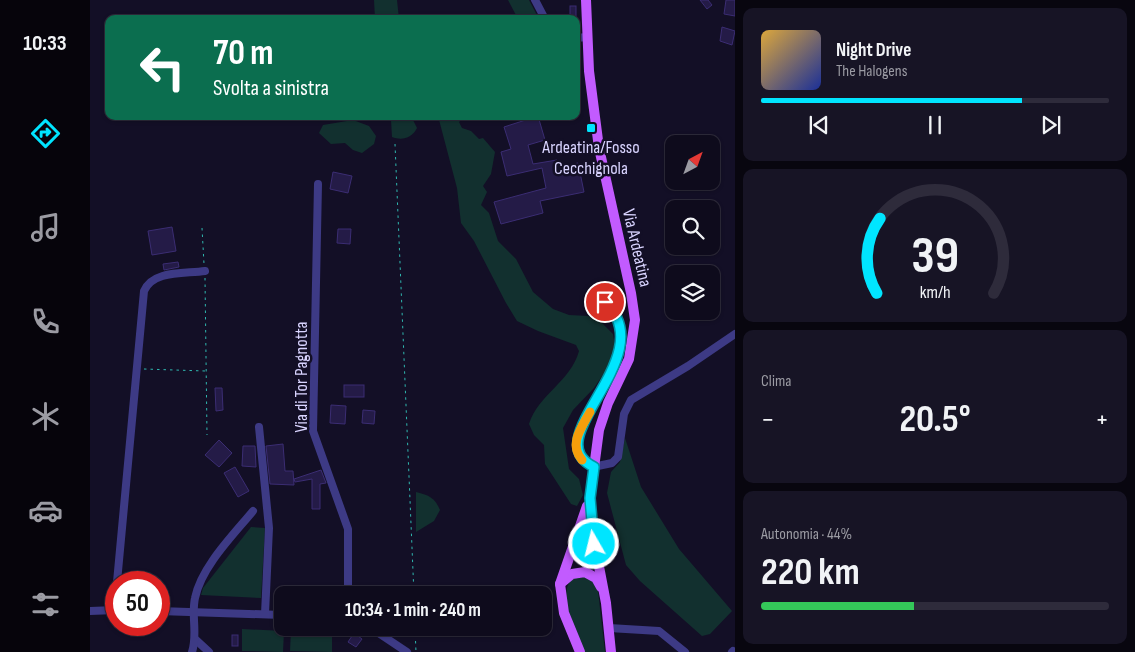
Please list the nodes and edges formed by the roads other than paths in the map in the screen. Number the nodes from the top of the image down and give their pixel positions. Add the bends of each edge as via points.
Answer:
1 (535, 0) edge
2 (586, 0) edge
3 (543, 15) edge
4 (581, 38) edge
5 (318, 184) dead end
6 (205, 271) road end
7 (605, 302) dead end
8 (735, 334) edge
9 (259, 427) dead end
10 (594, 467) junction
11 (590, 498) junction
12 (254, 511) dead end
13 (118, 571) edge
14 (560, 584) junction
15 (348, 586) edge
16 (606, 603) junction
17 (105, 610) edge
18 (90, 611) edge
19 (170, 611) edge
20 (194, 611) junction
21 (265, 614) junction
22 (274, 615) edge
23 (609, 628) junction
24 (383, 636) edge
25 (196, 640) junction
26 (610, 650) edge
27 (192, 652) edge
28 (208, 652) edge
29 (407, 652) edge
30 (580, 652) edge
31 (685, 652) edge

1 - 3 street
2 - 4 main road, Via Ardeatina
4 - 10 main road, Via Ardeatina via 600,158 635,320 627,366 601,423
5 - 15 street, Via di Tor Pagnotta via 313,431 348,529
6 - 13 street via 159,276 148,282 144,291
7 - 10 street via 615,311 622,326 619,350 612,371 578,434 576,447 581,459
8 - 10 street via 631,400 624,414 618,458 612,463
9 - 21 street via 269,528
10 - 11 main road, Via Ardeatina
11 - 14 main road, Via Ardeatina
11 - 16 main road, Via Ardeatina via 593,539
12 - 20 street via 211,563 196,592
14 - 16 main road via 574,573 590,574 598,580
14 - 30 main road, Via Ardeatina via 564,613
16 - 23 main road, Via Ardeatina
17 - 18 street
19 - 20 street
20 - 21 street
20 - 25 street
21 - 22 street
23 - 26 main road, Via Ardeatina
23 - 31 street via 659,631
24 - 29 street
25 - 27 street
25 - 28 street

